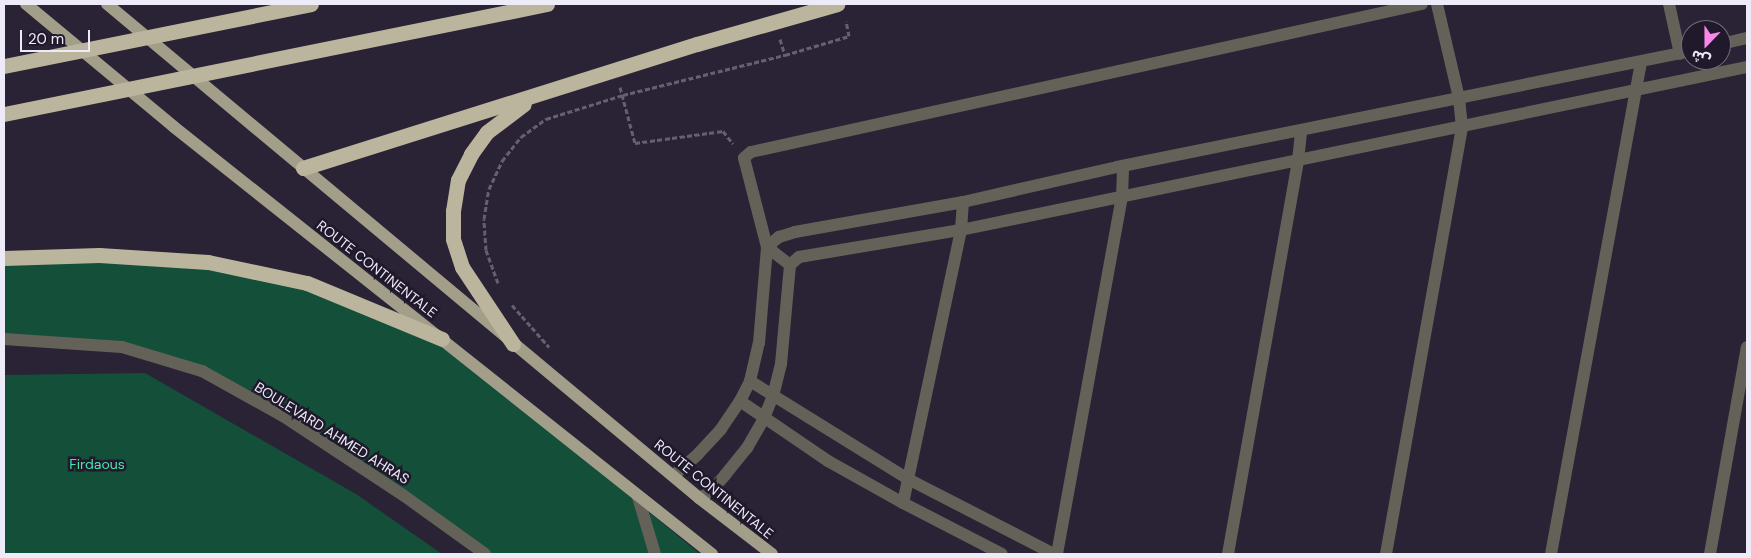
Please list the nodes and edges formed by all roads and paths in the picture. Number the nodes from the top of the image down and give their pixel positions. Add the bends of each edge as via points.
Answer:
1 (26, 4) edge
2 (108, 4) edge
3 (311, 4) edge
4 (547, 4) edge
5 (836, 4) edge
6 (1422, 4) edge
7 (1437, 4) edge
8 (1669, 4) edge
9 (272, 8) edge
10 (849, 36) dead end
11 (1681, 38) edge
12 (1747, 38) edge
13 (1731, 42) edge
14 (1681, 53) edge
15 (1642, 62) junction
16 (4, 66) edge
17 (1747, 67) edge
18 (615, 71) junction
19 (1636, 91) junction
20 (623, 95) junction
21 (532, 98) junction
22 (1459, 98) junction
23 (4, 114) edge
24 (1462, 127) junction
25 (1301, 130) junction
26 (744, 158) junction
27 (1298, 161) junction
28 (1123, 166) junction
29 (303, 168) junction
30 (1122, 198) junction
31 (962, 202) junction
32 (961, 230) junction
33 (767, 247) junction
34 (4, 258) edge
35 (790, 266) junction
36 (500, 286) dead end
37 (508, 299) dead end
38 (4, 339) edge
39 (442, 339) junction
40 (513, 344) junction
41 (1747, 347) edge
42 (555, 354) dead end
43 (750, 381) junction
44 (773, 396) junction
45 (740, 401) junction
46 (764, 418) junction
47 (673, 476) junction
48 (908, 479) junction
49 (638, 497) junction
50 (699, 498) junction
51 (903, 503) junction
52 (485, 554) edge
53 (655, 554) edge
54 (712, 554) edge
55 (772, 554) edge
56 (1002, 554) edge
57 (1056, 554) edge
58 (1228, 554) edge
59 (1386, 554) edge
60 (1551, 554) edge
61 (1710, 554) edge

1 - 39 main road, ROUTE CONTINENTALE via 174,128
2 - 29 main road, ROUTE CONTINENTALE
3 - 9 highway
4 - 23 highway
5 - 18 highway
6 - 26 street via 759,149
7 - 22 street
8 - 11 street
9 - 16 highway
10 - 20 path
12 - 13 street
14 - 15 street
15 - 19 street
15 - 22 street
17 - 19 street
18 - 20 path
18 - 21 highway
19 - 24 street
19 - 60 street
20 - 26 path via 635,143 723,131
20 - 36 path via 546,119 521,137 502,161 489,189 484,219 486,250
21 - 29 highway
21 - 40 highway via 487,132 470,154 458,180 453,211 453,239 462,267
22 - 24 street
22 - 25 street
24 - 27 street
24 - 59 street
25 - 27 street
25 - 28 street
26 - 33 street
27 - 30 street
27 - 58 street
28 - 30 street
28 - 31 street
29 - 40 main road, ROUTE CONTINENTALE
30 - 32 street
30 - 57 street
31 - 32 street
31 - 33 street via 795,232 779,237
32 - 35 street via 799,256
32 - 48 street
33 - 35 street
33 - 43 street via 760,343
34 - 39 highway via 99,255 208,262 308,283
35 - 44 street via 781,364
37 - 42 path
38 - 52 street, BOULEVARD AHMED AHRAS via 122,348 202,371 283,416
39 - 49 main road, ROUTE CONTINENTALE
40 - 47 main road, ROUTE CONTINENTALE
41 - 61 street
43 - 44 street
43 - 45 street
44 - 46 street
44 - 48 street
45 - 46 street
45 - 47 street via 715,435
46 - 50 street via 747,448 709,493
46 - 51 street via 828,461
47 - 50 main road, ROUTE CONTINENTALE
48 - 51 street
48 - 57 street
49 - 53 street
49 - 54 main road, ROUTE CONTINENTALE
50 - 55 main road, ROUTE CONTINENTALE
51 - 56 street

